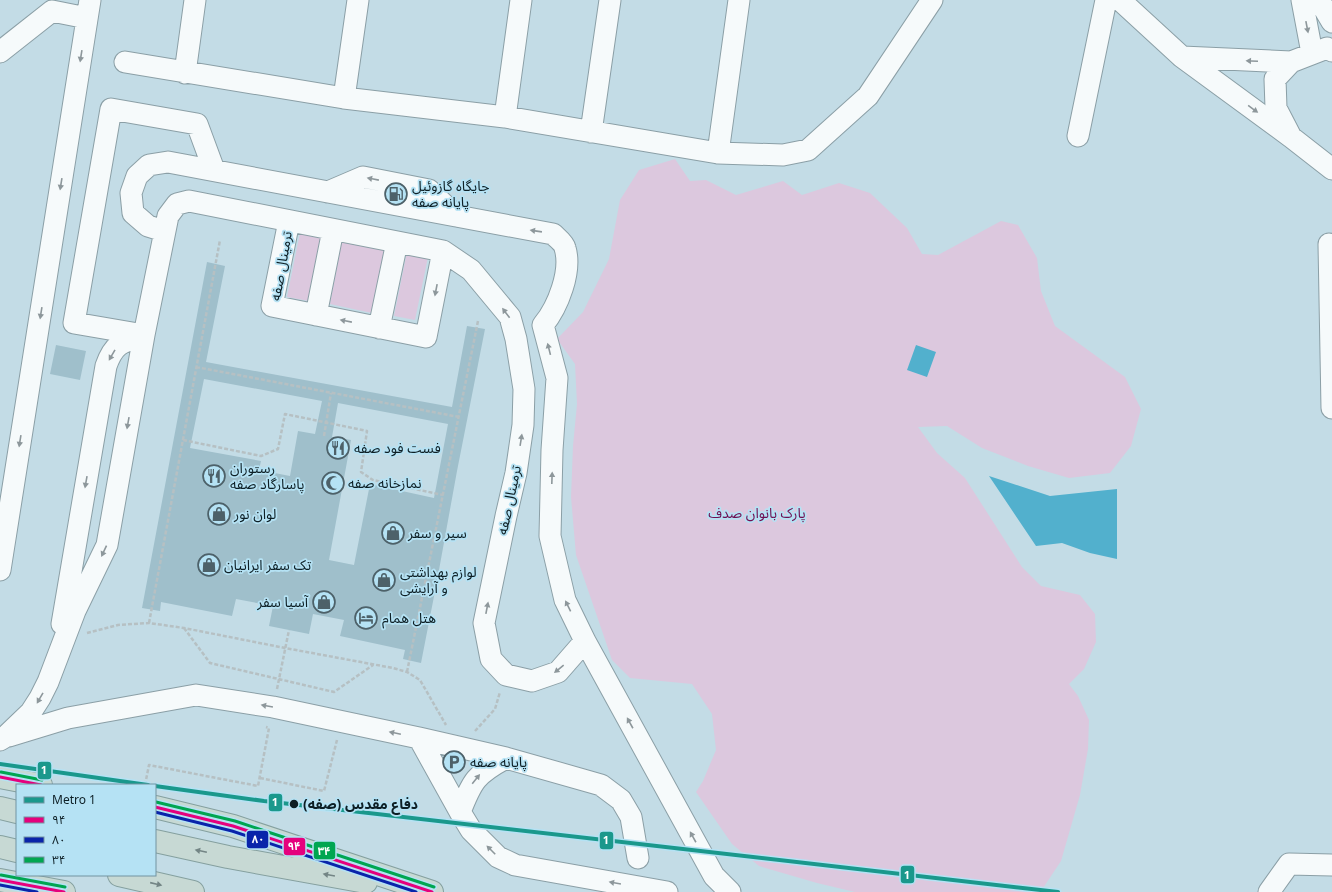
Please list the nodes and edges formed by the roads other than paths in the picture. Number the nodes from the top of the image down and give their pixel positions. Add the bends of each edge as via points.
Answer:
1 (195, 0) edge
2 (358, 0) edge
3 (520, 0) edge
4 (610, 0) edge
5 (739, 0) edge
6 (932, 0) edge
7 (1106, 0) edge
8 (1120, 0) edge
9 (1302, 0) edge
10 (1319, 0) edge
11 (89, 9) edge
12 (1332, 22) edge
13 (0, 52) edge
14 (1322, 52) edge
15 (1182, 57) junction
16 (125, 62) dead end
17 (1291, 62) junction
18 (185, 73) junction
19 (344, 98) junction
20 (505, 117) junction
21 (591, 132) junction
22 (1078, 136) dead end
23 (1291, 137) junction
24 (718, 153) junction
25 (1332, 169) edge
26 (214, 170) junction
27 (289, 221) junction
28 (333, 230) junction
29 (164, 231) junction
30 (397, 242) junction
31 (1329, 244) dead end
32 (443, 251) junction
33 (316, 315) junction
34 (543, 325) junction
35 (379, 328) junction
36 (144, 335) junction
37 (516, 339) junction
38 (1332, 408) edge
39 (0, 570) edge
40 (585, 641) junction
41 (55, 662) junction
42 (419, 738) junction
43 (2, 739) edge
44 (506, 758) junction
45 (0, 777) edge
46 (36, 784) edge
47 (156, 807) edge
48 (0, 808) edge
49 (16, 812) edge
50 (460, 812) junction
51 (156, 841) edge
52 (0, 848) edge
53 (16, 851) edge
54 (638, 858) dead end
55 (1332, 865) edge
56 (123, 876) edge
57 (0, 880) edge
58 (64, 892) edge
59 (193, 892) edge
60 (422, 892) edge
61 (432, 892) edge
62 (667, 892) edge
63 (730, 892) edge
64 (1269, 892) edge

1 - 18 street
2 - 19 street
3 - 20 street
4 - 21 street
5 - 24 street
6 - 24 street via 868,96 808,150 783,155
7 - 22 street
8 - 15 street
9 -> 14 street
10 - 12 street
11 - 13 street via 52,11
11 -> 39 street
14 - 17 street
17 -> 15 street
15 -> 23 street
16 - 18 street
17 - 23 street via 1275,80 1276,108
18 - 19 street
19 - 20 street
20 - 21 street
21 - 24 street
23 - 25 street
26 - 29 street via 168,162 149,166 137,176 131,193 132,213 148,226
34 -> 26 street via 559,296 568,262 565,246 553,234
26 - 36 street via 197,124 111,109 74,323
27 - 28 street, ترمینال صفه
27 - 29 street, ترمینال صفه via 189,201 177,204 168,216
27 - 33 street, ترمینال صفه via 272,306
28 - 30 street, ترمینال صفه
28 - 33 street
29 - 36 street, ترمینال صفه
30 - 32 street, ترمینال صفه
30 - 35 street
31 - 38 street
32 -> 35 street, ترمینال صفه via 426,337
37 -> 32 street, ترمینال صفه via 510,317 471,270
35 -> 33 street, ترمینال صفه
34 - 37 street
40 -> 34 street via 565,600 550,536 557,378
36 -> 41 street, ترمینال صفه via 107,545 75,611
36 -> 41 street via 117,346 106,366
40 -> 37 street, ترمینال صفه via 558,672 532,681 506,675 491,659 484,623 516,473 523,426 524,389
63 -> 40 street via 714,876
41 -> 43 street via 48,682 31,712
42 -> 43 street via 272,707 196,695 68,718
42 - 44 street
42 - 50 street
50 -> 44 street via 476,778
44 - 54 street via 600,785 621,800 631,817
45 - 46 highway
47 - 61 highway via 233,826
48 - 49 highway
62 -> 50 street via 515,865 498,856 471,830
60 -> 51 highway
52 - 53 highway
55 - 64 street via 1290,864
56 -> 59 highway
57 - 58 highway

